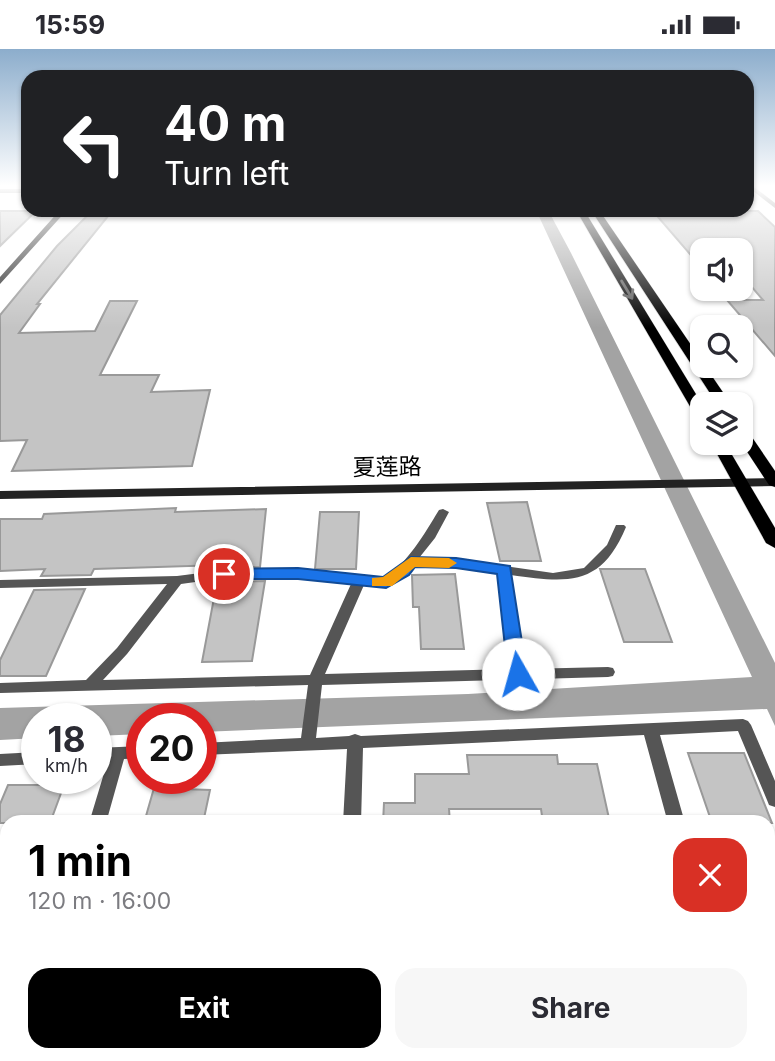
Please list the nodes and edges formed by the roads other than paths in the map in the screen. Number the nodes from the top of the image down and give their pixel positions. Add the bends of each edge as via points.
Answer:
1 (42, 234) edge
2 (594, 234) edge
3 (611, 234) edge
4 (0, 282) edge
5 (715, 392) edge
6 (690, 395) edge
7 (753, 449) edge
8 (725, 455) edge
9 (742, 482) junction
10 (775, 482) edge
11 (0, 495) edge
12 (443, 512) dead end
13 (620, 527) dead end
14 (775, 543) edge
15 (411, 562) junction
16 (504, 570) junction
17 (177, 580) junction
18 (359, 581) junction
19 (0, 584) edge
20 (608, 672) dead end
21 (518, 674) junction
22 (316, 678) junction
23 (91, 684) junction
24 (0, 688) edge
25 (650, 728) junction
26 (309, 737) junction
27 (355, 740) junction
28 (217, 746) edge
29 (112, 753) edge
30 (118, 753) junction
31 (126, 753) edge
32 (21, 758) edge
33 (0, 759) edge
34 (775, 800) edge
35 (99, 815) edge
36 (352, 815) edge
37 (675, 815) edge

1 - 4 street
2 -> 6 main road
3 - 5 main road
7 - 10 main road
8 - 9 main road
9 - 10 street, 夏莲路
9 - 11 street, 夏莲路
9 - 14 main road
12 - 15 lane
13 - 16 lane via 612,546 588,571 553,577
15 - 16 lane
15 - 18 lane via 386,583
16 - 21 lane
17 - 18 lane via 224,574 298,574
17 - 19 lane
17 - 23 lane
18 - 22 lane
20 - 21 lane
21 - 22 lane
22 - 23 lane
22 - 26 lane
23 - 24 lane
25 - 27 lane
25 - 34 lane via 743,725
25 - 37 lane
26 - 27 lane
26 - 28 lane
27 - 36 lane
29 - 30 lane
30 - 31 lane
30 - 35 lane
32 - 33 lane

